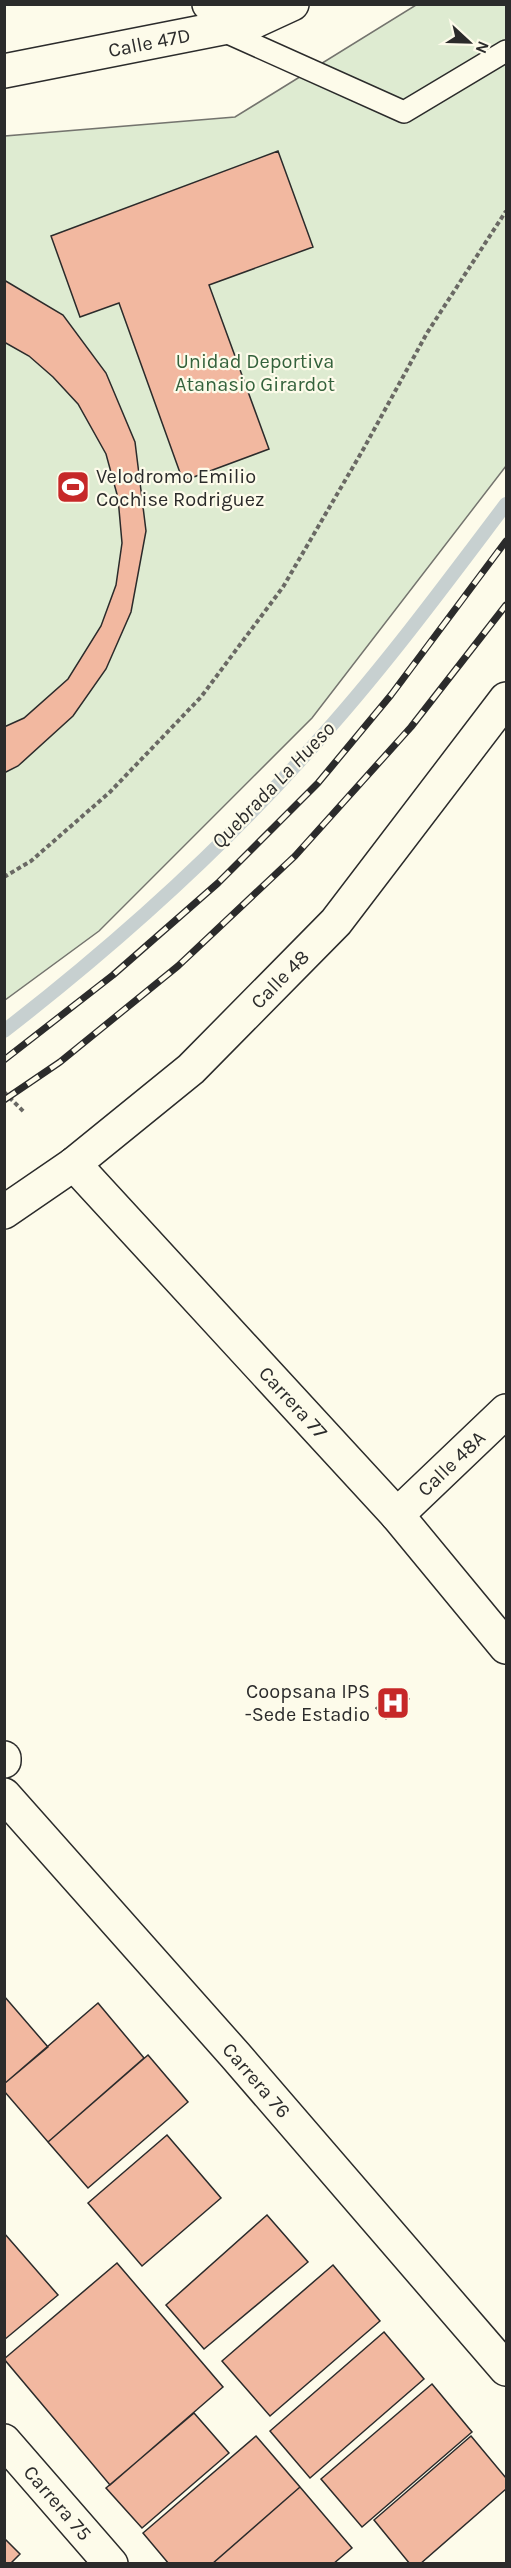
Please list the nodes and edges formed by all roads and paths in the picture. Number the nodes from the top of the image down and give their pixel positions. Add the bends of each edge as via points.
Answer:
1 (292, 4) edge
2 (214, 17) edge
3 (507, 51) edge
4 (4, 71) edge
5 (507, 211) edge
6 (507, 699) edge
7 (4, 877) edge
8 (4, 1092) edge
9 (25, 1113) dead end
10 (74, 1164) junction
11 (4, 1212) edge
12 (507, 1412) edge
13 (397, 1515) junction
14 (507, 1647) edge
15 (4, 1795) edge
16 (507, 2369) edge
17 (4, 2442) edge
18 (111, 2564) edge

1 - 2 street, Calle 47D via 253,22
2 - 3 lane via 404,112
2 - 4 street, Calle 47D
5 - 7 path via 427,333 283,587 201,697 110,792 31,861
6 - 10 street, Calle 48 via 336,922 191,1069
8 - 9 path
10 - 11 street, Calle 48
10 - 13 street, Carrera 77
12 - 13 street, Calle 48A
13 - 14 street, Carrera 77
15 - 16 street, Carrera 76
17 - 18 street, Carrera 75

